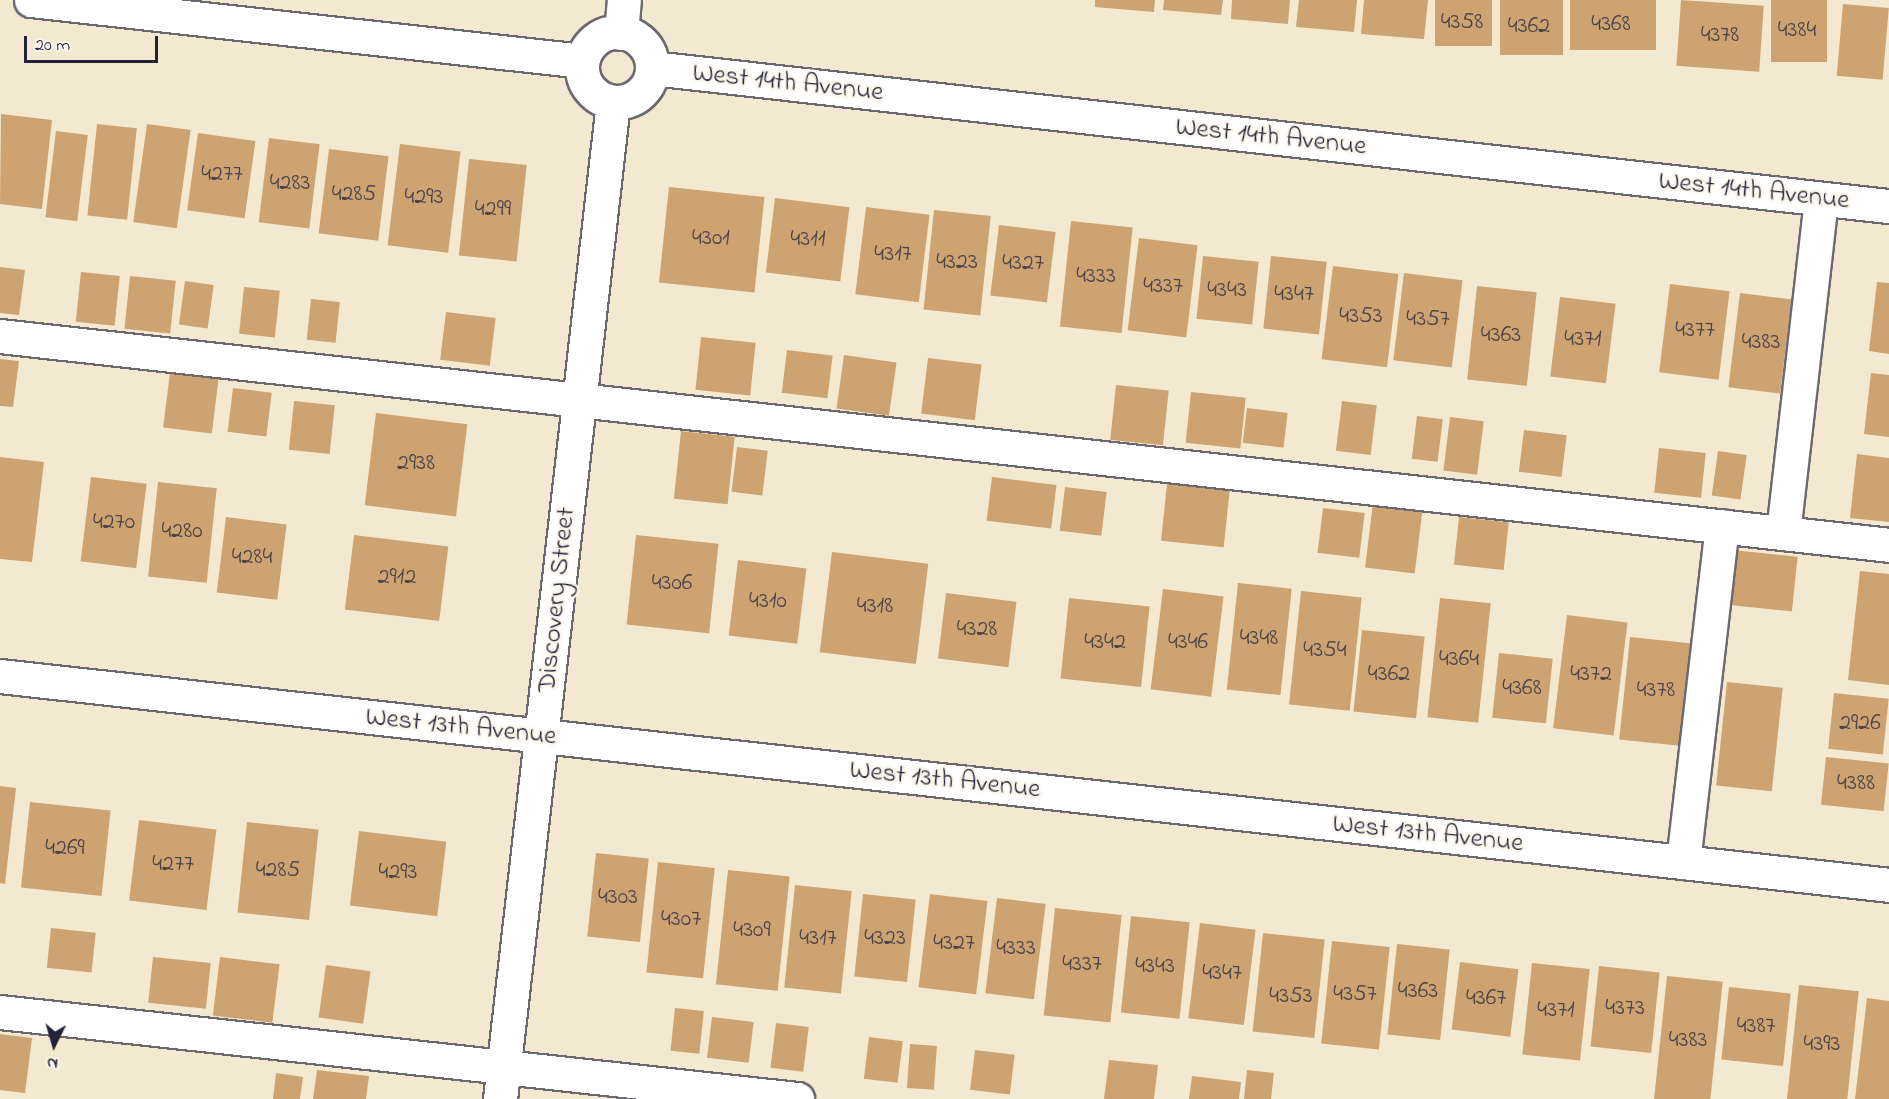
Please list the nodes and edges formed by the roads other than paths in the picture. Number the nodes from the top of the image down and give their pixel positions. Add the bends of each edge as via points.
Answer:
1 (31, 0) edge
2 (624, 0) edge
3 (621, 33) junction
4 (583, 60) junction
5 (652, 68) junction
6 (613, 102) junction
7 (1821, 199) junction
8 (1889, 206) edge
9 (0, 336) edge
10 (579, 399) junction
11 (1722, 526) junction
12 (1783, 533) junction
13 (1889, 544) edge
14 (0, 676) edge
15 (541, 736) junction
16 (1683, 862) junction
17 (1889, 885) edge
18 (0, 1012) edge
19 (504, 1066) junction
20 (500, 1099) edge
21 (797, 1099) edge

1 - 4 street
2 - 3 street
3 - 4 street via 601,36
3 - 5 street via 631,35 647,48
4 - 6 street via 586,83 602,99
5 - 6 street via 644,90 625,101
5 - 7 street, West 14th Avenue
6 - 10 street, Discovery Street
7 - 8 street, West 14th Avenue
7 - 12 street
9 - 10 street
10 - 11 street
10 - 15 street, Discovery Street
11 - 12 street
11 - 16 street
12 - 13 street
14 - 15 street, West 13th Avenue
15 - 16 street, West 13th Avenue
15 - 19 street, Discovery Street
16 - 17 street, West 13th Avenue
18 - 19 street
19 - 20 street, Discovery Street
19 - 21 street

